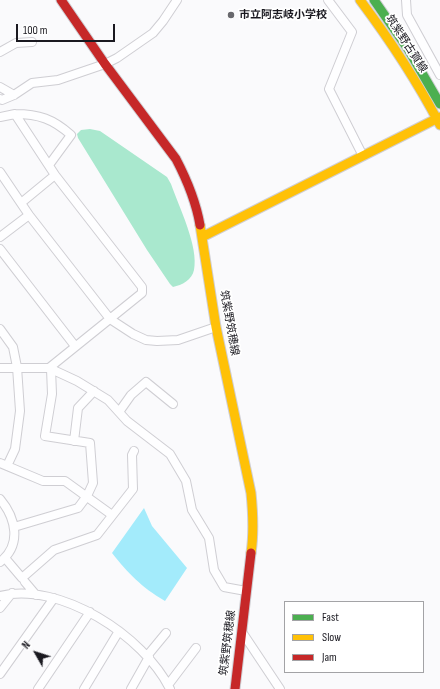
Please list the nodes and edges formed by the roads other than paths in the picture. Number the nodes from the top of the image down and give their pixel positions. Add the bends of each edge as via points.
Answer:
1 (60, 0) edge
2 (177, 0) edge
3 (328, 0) edge
4 (360, 0) edge
5 (374, 0) edge
6 (406, 0) edge
7 (32, 42) dead end
8 (0, 52) edge
9 (105, 64) junction
10 (440, 75) edge
11 (0, 87) edge
12 (14, 95) junction
13 (0, 99) edge
14 (440, 104) edge
15 (15, 114) junction
16 (0, 116) edge
17 (439, 120) edge
18 (363, 156) junction
19 (49, 165) junction
20 (55, 175) junction
21 (1, 177) edge
22 (21, 202) junction
23 (29, 215) junction
24 (0, 237) edge
25 (202, 237) junction
26 (0, 250) edge
27 (110, 319) junction
28 (216, 327) junction
29 (0, 329) edge
30 (75, 346) junction
31 (17, 367) junction
32 (0, 368) edge
33 (50, 368) junction
34 (94, 391) junction
35 (173, 404) dead end
36 (119, 412) junction
37 (74, 441) junction
38 (134, 451) dead end
39 (3, 464) edge
40 (88, 496) junction
41 (0, 499) edge
42 (112, 515) junction
43 (14, 527) junction
44 (3, 560) edge
45 (25, 582) dead end
46 (246, 591) junction
47 (12, 593) junction
48 (36, 595) junction
49 (0, 596) edge
50 (54, 598) junction
51 (0, 608) edge
52 (90, 612) junction
53 (119, 631) junction
54 (242, 632) junction
55 (166, 633) dead end
56 (196, 648) dead end
57 (148, 656) junction
58 (0, 674) edge
59 (169, 688) edge
60 (38, 689) edge
61 (84, 689) edge
62 (131, 689) edge
63 (235, 689) edge
64 (280, 689) edge

1 - 9 main road, 筑紫野筑穂線
2 - 9 street via 154,33
3 - 18 street via 352,32 329,89
4 - 17 main road, 筑紫野古賀線
5 - 14 main road, 筑紫野古賀線 via 408,49
6 - 10 street via 407,15
7 - 8 street via 16,43
9 - 12 street via 58,80 32,83
9 - 25 main road, 筑紫野筑穂線 via 176,159 197,209
11 - 12 street
12 - 13 street
15 - 16 street
15 - 19 street
15 - 19 street via 31,114 45,118 60,124 71,135
17 - 18 main road
18 - 25 main road
19 - 20 street
20 - 22 street
20 - 27 street via 142,287 142,293
21 - 22 street
22 - 23 street
23 - 24 street
23 - 27 street
25 - 28 main road, 筑紫野筑穂線
26 - 30 street
27 - 28 street via 133,334 146,340 157,341 178,340
27 - 30 street
28 - 46 main road, 筑紫野筑穂線 via 251,493 253,538
29 - 31 street via 13,347
30 - 33 street
31 - 32 street
31 - 33 street
31 - 39 street via 20,411 15,448
33 - 34 street
33 - 37 street via 52,394 45,436
34 - 36 street via 108,400
34 - 37 street via 78,408
35 - 36 street via 146,382 131,395
36 - 46 street via 170,454 186,481 192,510 209,538 214,570 224,587
37 - 40 street via 90,443 93,483
38 - 42 street via 132,489
39 - 40 street via 43,482 65,481
40 - 42 street
40 - 43 street via 78,508
41 - 43 street
42 - 44 street via 97,535 54,550 22,578
43 - 44 street via 14,543
45 - 48 street
46 - 54 main road, 筑紫野筑穂線
47 - 48 street
47 - 49 street
47 - 51 street
48 - 50 street
50 - 52 street
50 - 58 street
52 - 53 street
52 - 60 street
53 - 57 street
53 - 61 street
54 - 63 main road, 筑紫野筑穂線
54 - 64 street
55 - 57 street
56 - 59 street
57 - 59 street
57 - 62 street

